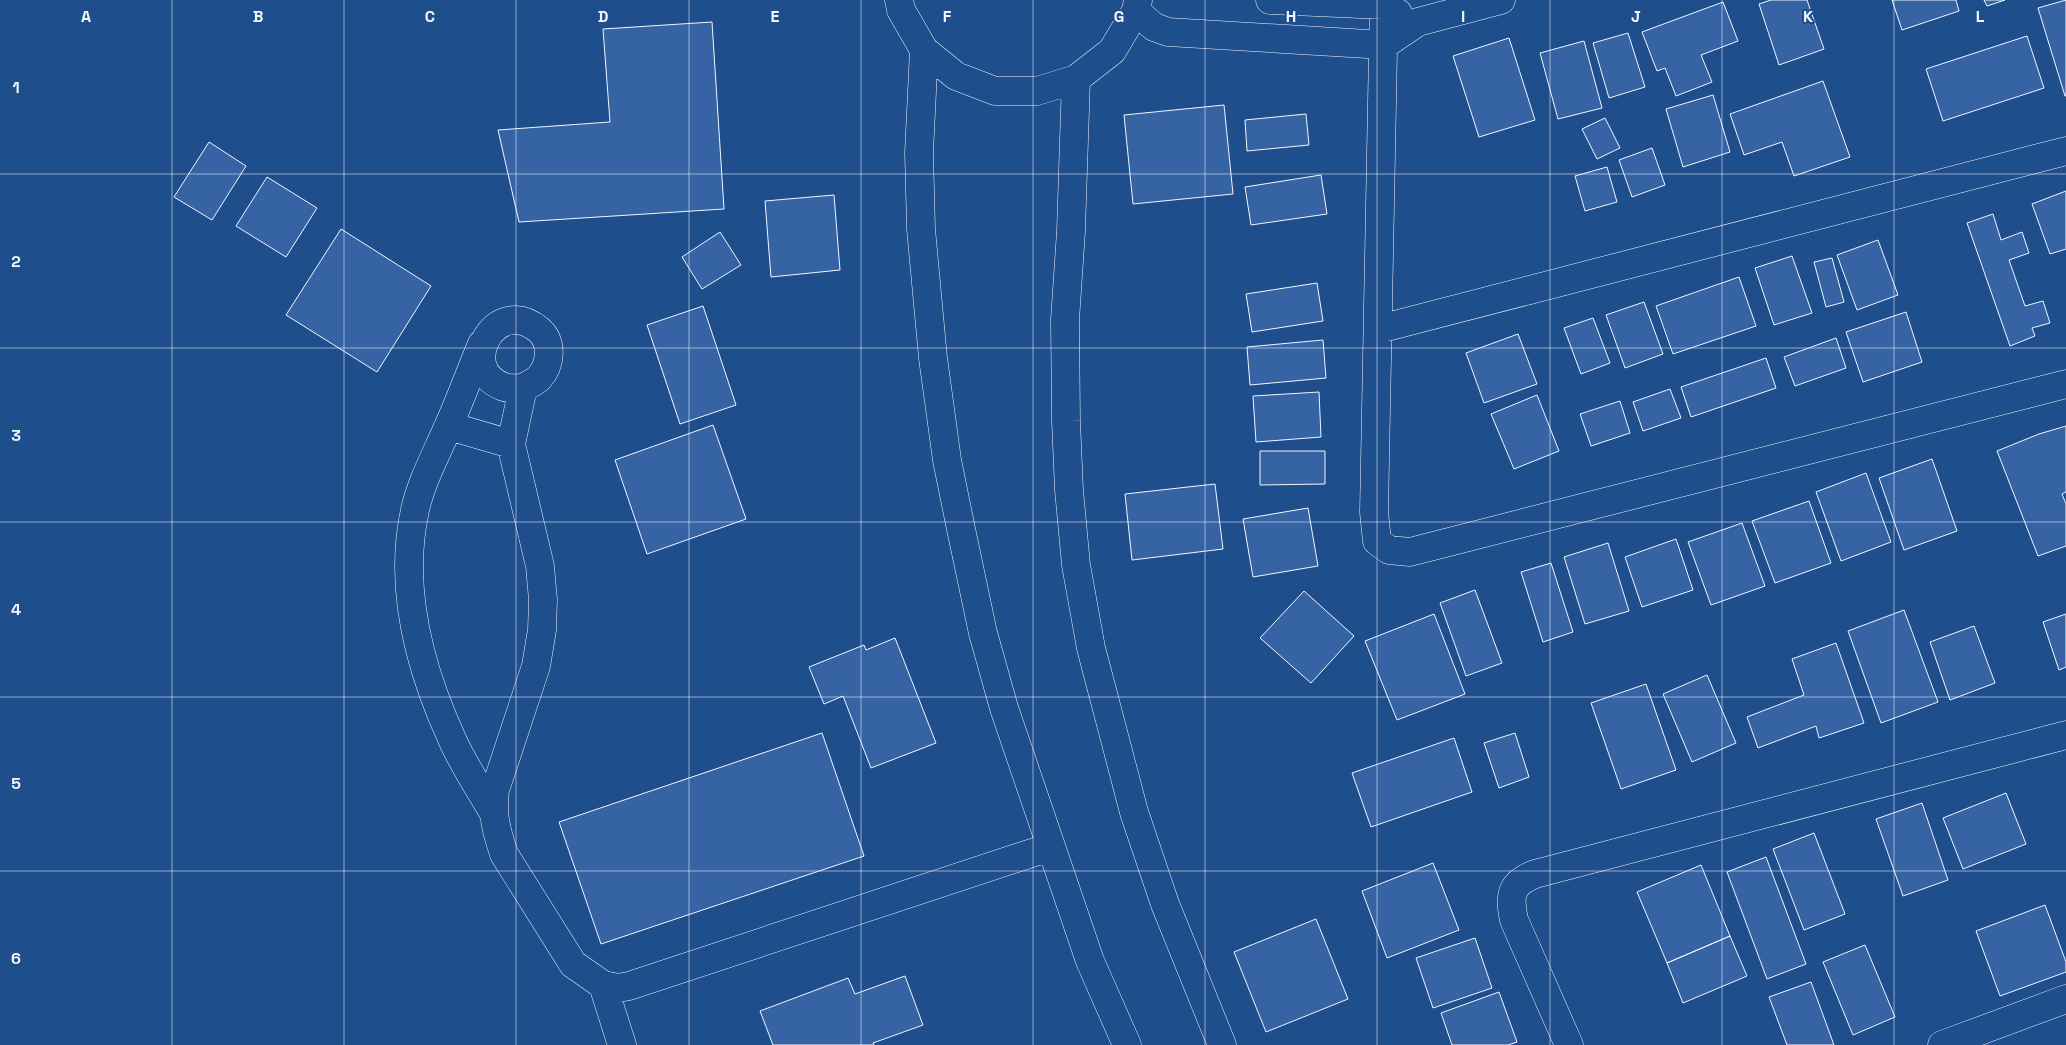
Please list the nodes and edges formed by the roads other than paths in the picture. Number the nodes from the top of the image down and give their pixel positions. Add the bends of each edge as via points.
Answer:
1 (900, 0) edge
2 (1270, 0) edge
3 (1500, 0) edge
4 (1383, 3) edge
5 (1137, 6) edge
6 (1418, 22) junction
7 (1384, 45) junction
8 (924, 50) junction
9 (1076, 79) junction
10 (2066, 151) edge
11 (1379, 329) junction
12 (482, 344) junction
13 (2066, 384) edge
14 (523, 388) junction
15 (448, 426) junction
16 (511, 444) junction
17 (2066, 735) edge
18 (493, 812) junction
19 (1050, 846) junction
20 (603, 985) junction
21 (2066, 999) edge
22 (622, 1045) edge
23 (1127, 1045) edge
24 (1222, 1045) edge
25 (1569, 1045) edge
26 (1942, 1045) edge

1 - 8 street via 901,10
2 - 4 street
3 - 6 street
4 - 6 street
4 - 7 street
5 - 7 street via 1154,27 1168,32
5 - 9 street via 1112,51
6 - 7 street
7 - 11 street
8 - 9 street via 956,76 995,91 1036,91
8 - 19 street via 919,194 933,358 947,460 992,667
9 - 24 street via 1065,329 1069,480 1076,566 1091,648 1134,812 1165,904
10 - 11 street
11 - 13 street via 1375,531 1382,546 1398,552 1410,552
12 - 14 street via 481,362 490,378 505,387
12 - 14 street via 491,329 507,320 525,321 540,330 549,346 548,364 539,379
12 - 15 street
14 - 16 street
15 - 16 street
15 - 18 street via 415,509 409,565 410,590 423,662 435,699 452,739
16 - 18 street via 540,566 542,630 536,666 494,790
17 - 25 street via 1520,879 1512,892 1514,920
18 - 20 street via 504,854 573,964
19 - 20 street via 629,986
19 - 23 street via 1090,961
20 - 22 street
21 - 26 street

